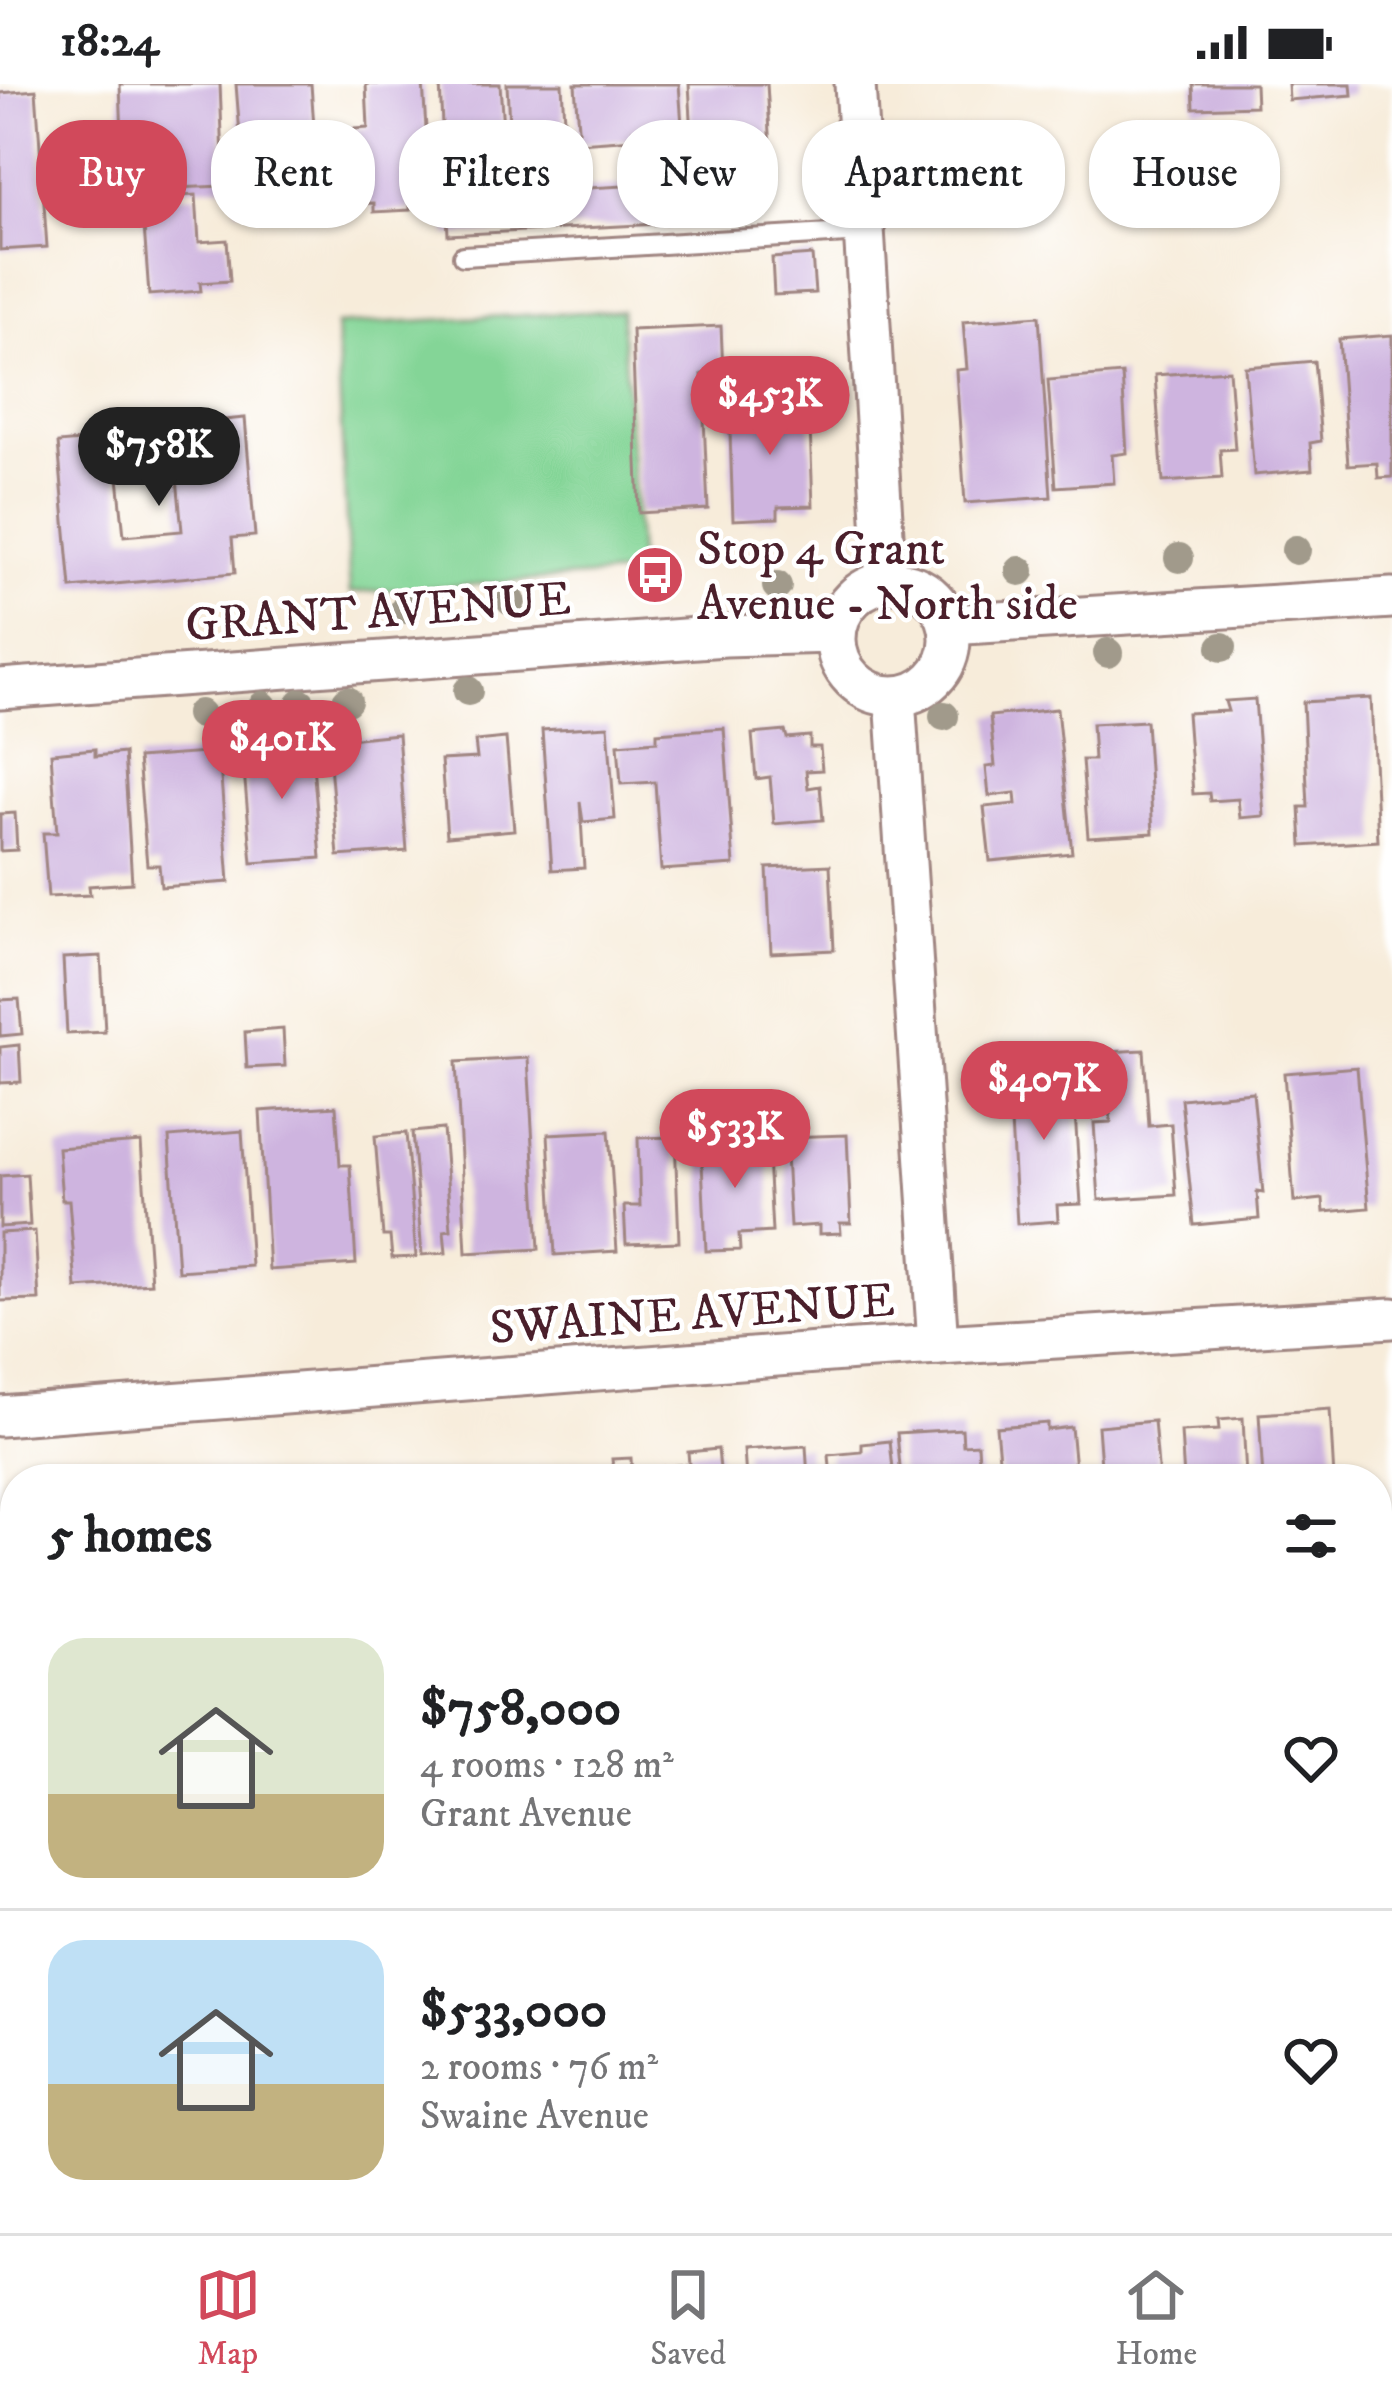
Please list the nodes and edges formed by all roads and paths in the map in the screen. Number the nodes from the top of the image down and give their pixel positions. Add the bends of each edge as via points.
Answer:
1 (855, 84) edge
2 (864, 232) junction
3 (463, 256) dead end
4 (886, 582) junction
5 (1392, 598) edge
6 (949, 625) junction
7 (836, 633) junction
8 (0, 688) edge
9 (896, 697) junction
10 (1392, 1318) edge
11 (938, 1345) junction
12 (0, 1416) edge

1 - 2 street
2 - 3 lane
2 - 4 street
4 - 6 street via 925,591
4 - 7 street via 853,597
5 - 6 street
6 - 9 street via 945,664 917,692
7 - 8 street, GRANT AVENUE
7 - 9 street via 836,652 858,685
9 - 11 street
10 - 11 street, SWAINE AVENUE
11 - 12 street, SWAINE AVENUE

